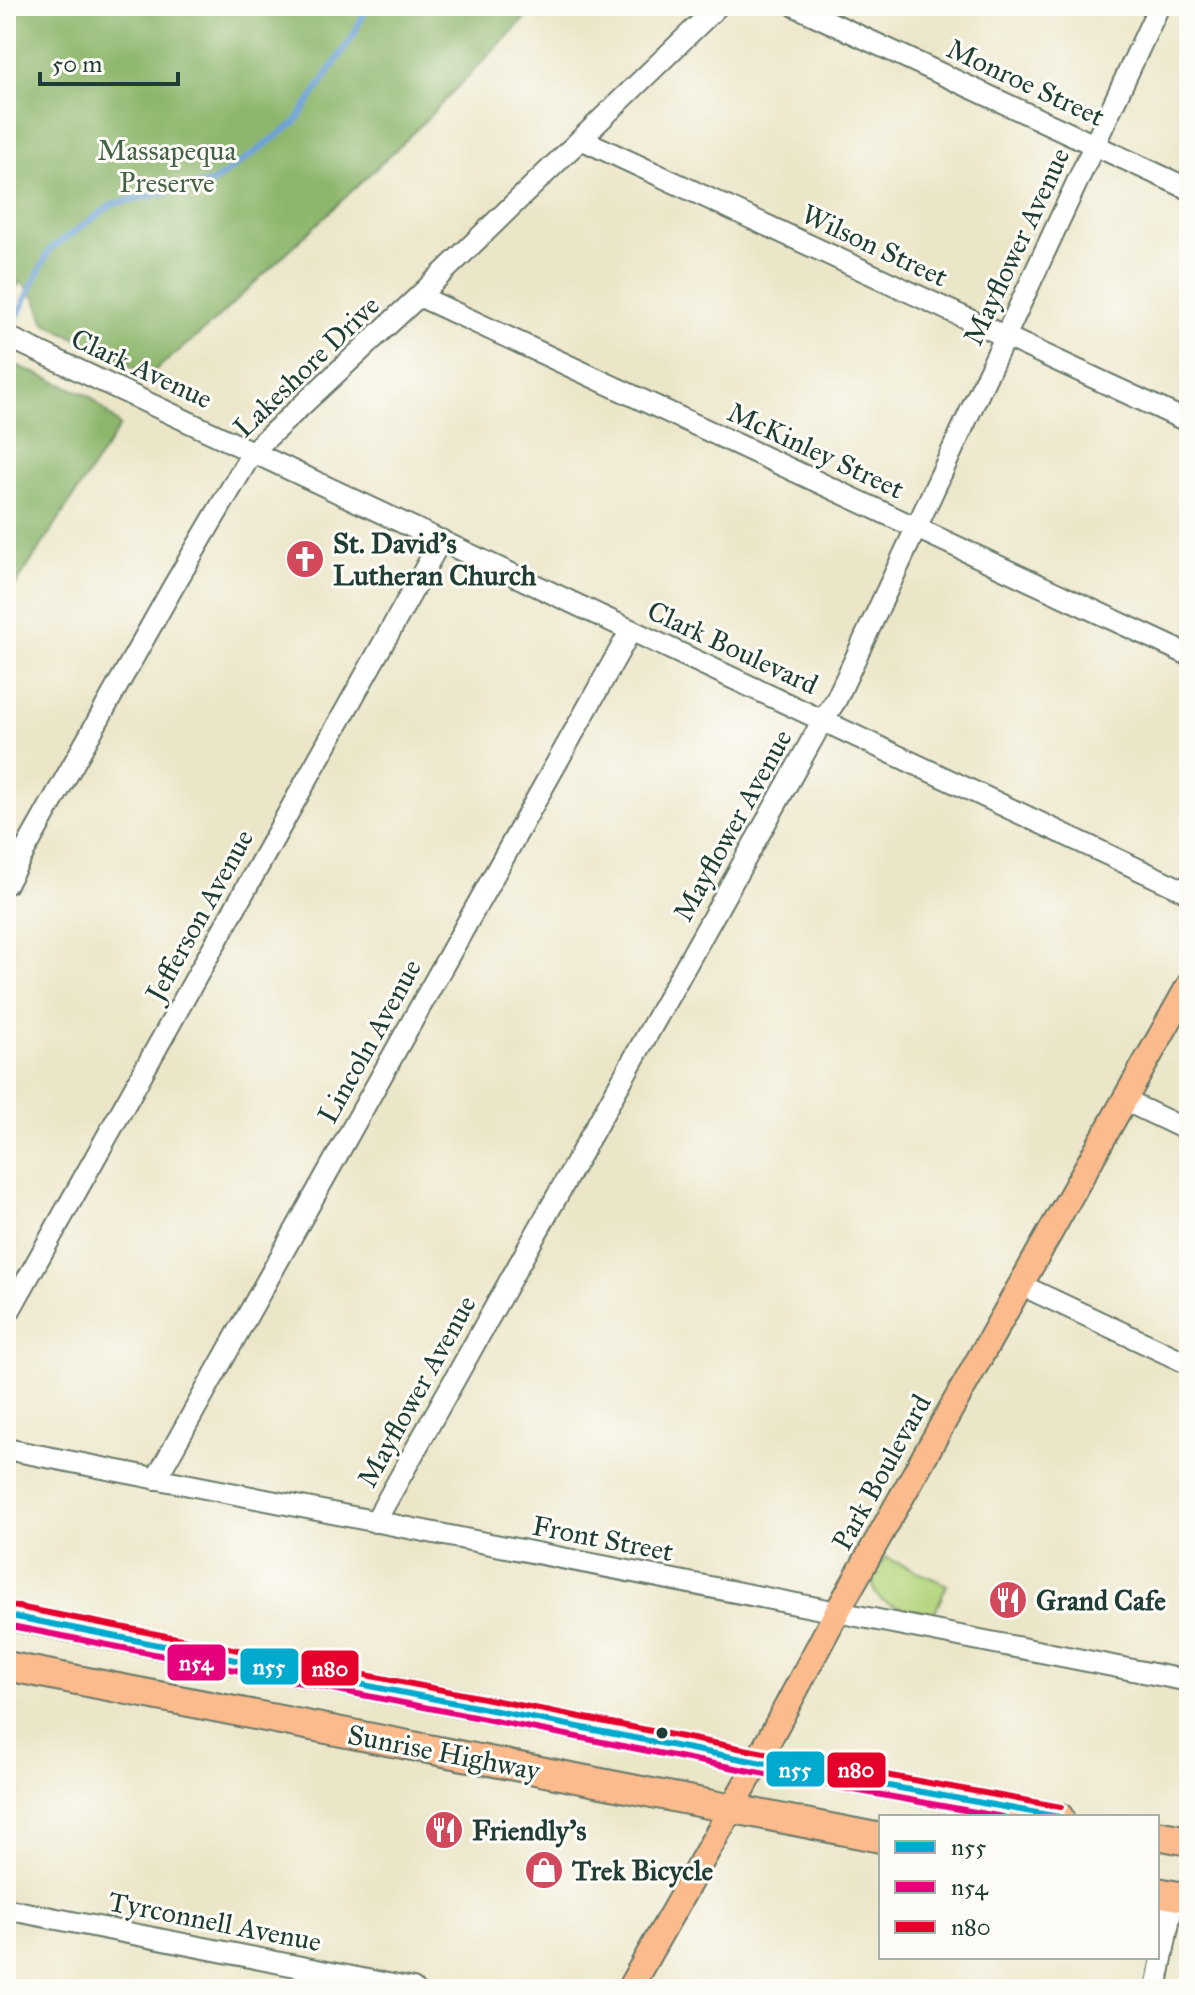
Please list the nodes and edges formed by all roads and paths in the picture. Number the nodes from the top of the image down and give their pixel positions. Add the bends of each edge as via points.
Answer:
1 (718, 6) edge
2 (795, 6) edge
3 (1159, 6) edge
4 (581, 139) junction
5 (1094, 145) junction
6 (1189, 189) edge
7 (419, 296) junction
8 (6, 336) edge
9 (1005, 336) junction
10 (1189, 422) edge
11 (253, 451) junction
12 (916, 528) junction
13 (441, 540) junction
14 (631, 630) junction
15 (1189, 655) edge
16 (823, 720) junction
17 (6, 884) edge
18 (1189, 893) edge
19 (1189, 985) edge
20 (1124, 1100) junction
21 (1189, 1131) edge
22 (1021, 1285) junction
23 (6, 1317) edge
24 (1189, 1364) edge
25 (6, 1449) edge
26 (156, 1479) junction
27 (375, 1522) junction
28 (837, 1612) junction
29 (6, 1615) edge
30 (6, 1666) edge
31 (1189, 1681) edge
32 (757, 1762) junction
33 (731, 1809) junction
34 (1048, 1815) edge
35 (1159, 1835) edge
36 (879, 1838) edge
37 (1189, 1841) edge
38 (1173, 1895) edge
39 (6, 1909) edge
40 (413, 1989) edge
41 (629, 1989) edge
42 (1156, 1989) edge

1 - 4 street, Lakeshore Drive
2 - 5 street, Monroe Street
3 - 5 street, Mayflower Avenue
4 - 7 street, Lakeshore Drive
4 - 9 street, Wilson Street
5 - 6 street, Monroe Street
5 - 9 street, Mayflower Avenue
7 - 11 street, Lakeshore Drive
7 - 12 street, McKinley Street
8 - 11 street, Clark Avenue
9 - 10 street, Wilson Street
9 - 12 street, Mayflower Avenue
11 - 13 street, Clark Boulevard
11 - 17 street, Lakeshore Drive
12 - 15 street, McKinley Street
12 - 16 street, Mayflower Avenue
13 - 14 street, Clark Boulevard
13 - 23 street, Jefferson Avenue
14 - 16 street, Clark Boulevard
14 - 26 street, Lincoln Avenue
16 - 18 street, Clark Boulevard
16 - 27 street, Mayflower Avenue
19 - 20 main road, Park Boulevard
20 - 21 street
20 - 22 main road, Park Boulevard
22 - 24 street
22 - 28 main road, Park Boulevard
25 - 26 street, Front Street
26 - 27 street, Front Street
27 - 28 street, Front Street
28 - 31 street, Front Street
28 - 32 main road, Park Boulevard
29 - 32 highway, Sunrise Highway
30 - 33 highway, Sunrise Highway
32 - 33 main road, Park Boulevard
32 - 34 highway, Sunrise Highway
33 - 36 highway, Sunrise Highway
33 - 41 main road, Park Boulevard
35 - 37 highway
38 - 42 street
39 - 40 street, Tyrconnell Avenue

